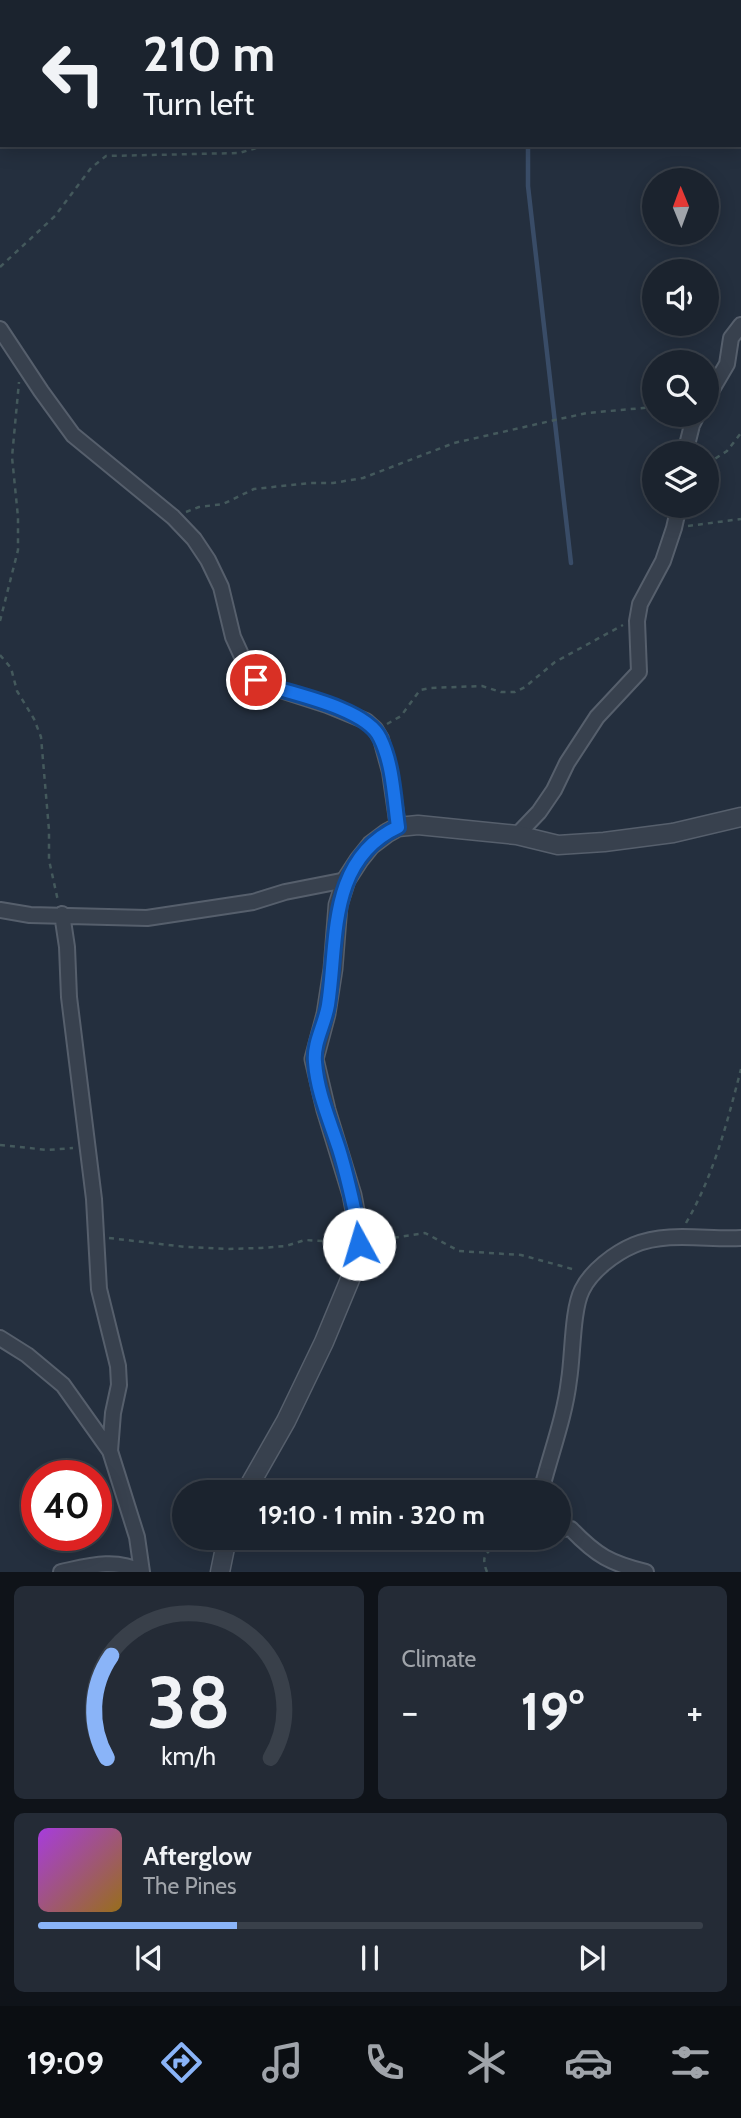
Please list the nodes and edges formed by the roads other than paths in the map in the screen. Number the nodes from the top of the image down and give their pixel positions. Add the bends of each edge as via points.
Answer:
1 (741, 325) edge
2 (0, 329) edge
3 (719, 378) edge
4 (676, 518) edge
5 (741, 817) edge
6 (398, 827) junction
7 (517, 835) junction
8 (346, 880) junction
9 (0, 910) edge
10 (62, 914) junction
11 (741, 1238) edge
12 (0, 1338) edge
13 (110, 1451) junction
14 (252, 1480) edge
15 (544, 1480) edge
16 (571, 1535) edge
17 (225, 1550) edge
18 (61, 1572) edge
19 (220, 1572) edge
20 (646, 1572) edge

1 - 3 street
2 - 6 street via 73,435 194,539 221,587 233,637 256,680 366,721 375,729 390,772
4 - 7 street via 663,561 640,604 639,672 597,717 554,790
5 - 7 street via 673,833 604,842 558,845
6 - 7 street
6 - 8 street via 371,845
8 - 10 street via 167,916
8 - 14 street via 338,905 326,1014 314,1059 352,1195 359,1241 351,1277 324,1342
9 - 10 street
10 - 13 street via 94,1199 99,1289 118,1366
11 - 15 street via 653,1240 634,1245 594,1272 581,1290 569,1384
12 - 13 street via 63,1385
13 - 18 street via 135,1528 142,1572 110,1563
16 - 20 street via 615,1564
17 - 19 street

